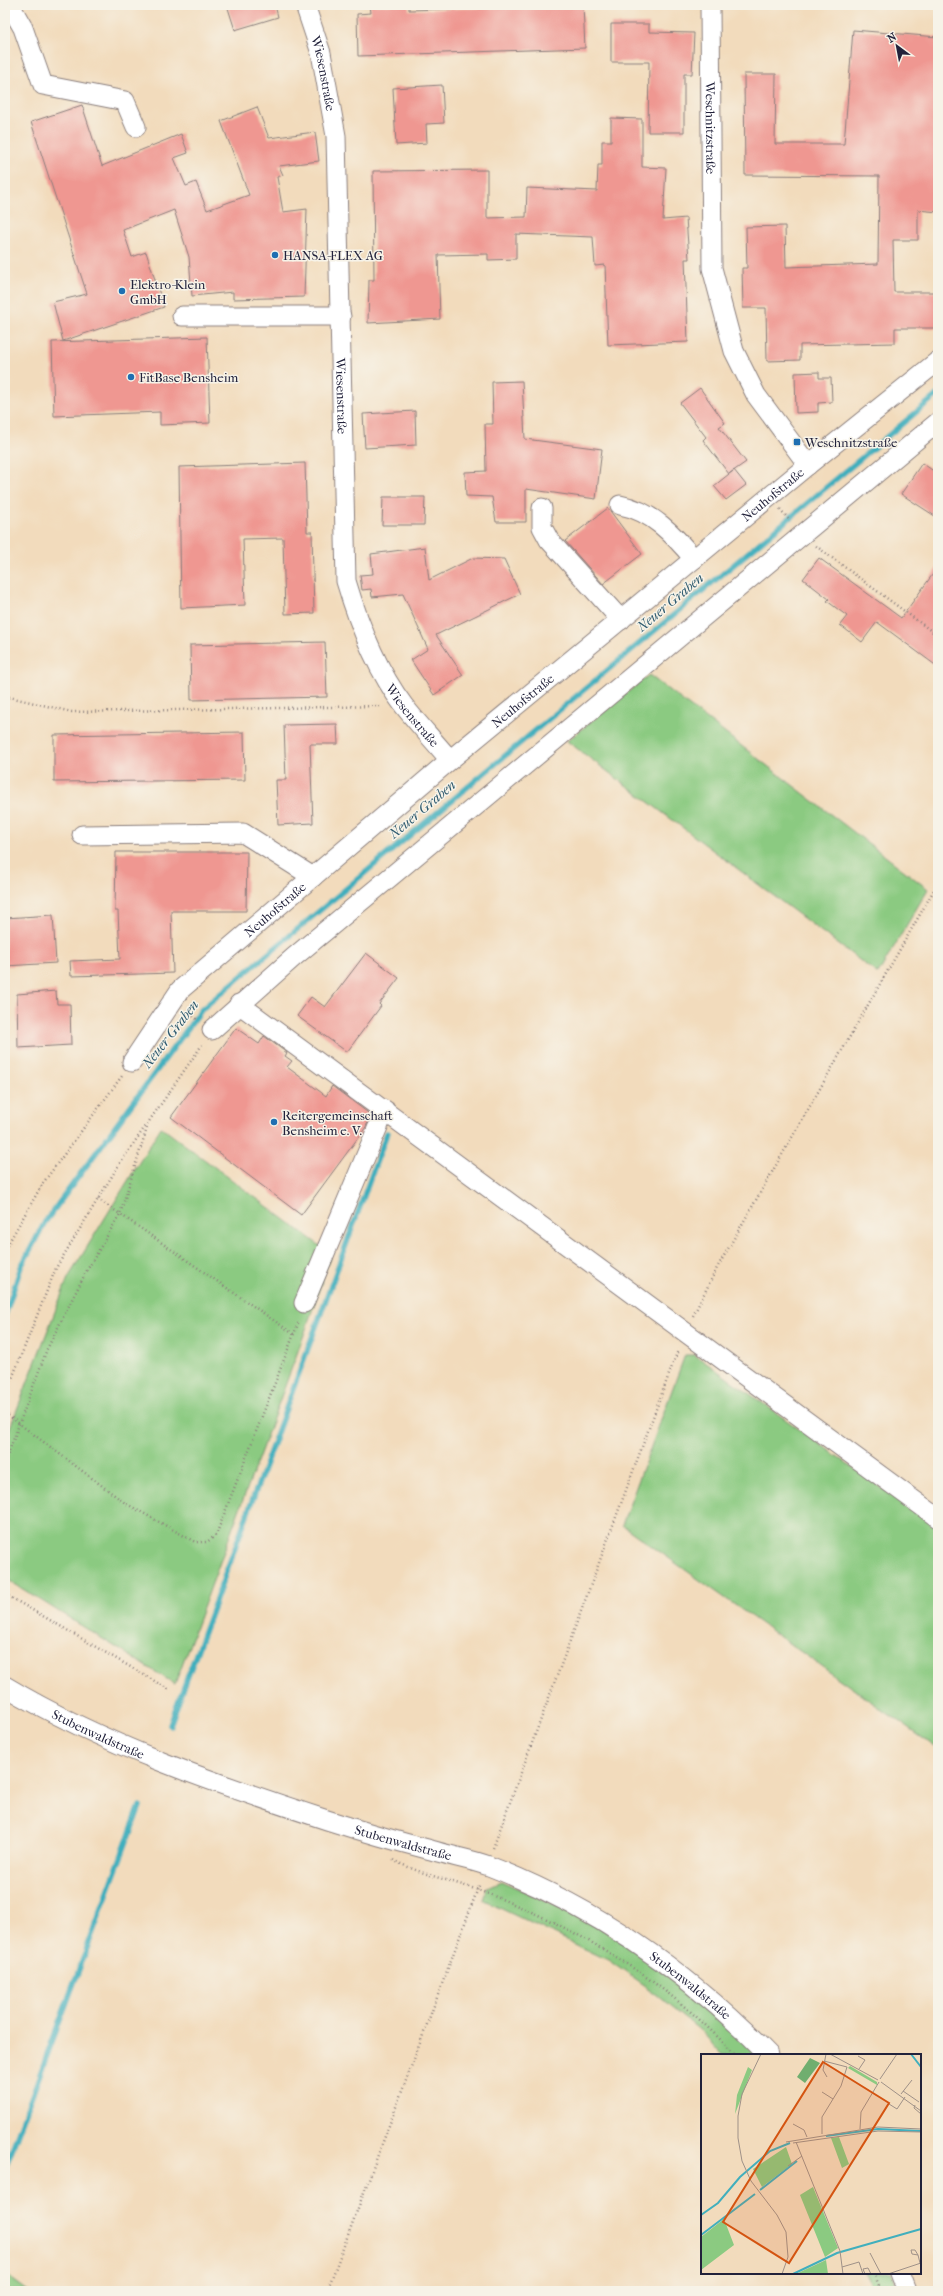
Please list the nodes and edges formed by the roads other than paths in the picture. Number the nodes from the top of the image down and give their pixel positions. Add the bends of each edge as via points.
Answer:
1 (10, 5) edge
2 (305, 5) edge
3 (710, 5) edge
4 (136, 127) dead end
5 (182, 316) dead end
6 (341, 316) junction
7 (938, 361) edge
8 (938, 422) edge
9 (808, 465) junction
10 (620, 505) dead end
11 (542, 508) dead end
12 (694, 559) junction
13 (620, 620) junction
14 (450, 760) junction
15 (82, 836) dead end
16 (313, 877) junction
17 (239, 1004) junction
18 (212, 1030) road end
19 (132, 1062) road end
20 (385, 1110) junction
21 (304, 1303) road end
22 (938, 1518) edge
23 (5, 1686) edge
24 (768, 2054) edge
25 (900, 2274) edge
26 (907, 2291) edge

1 - 4 street via 23,28 43,85 125,101
2 - 6 street, Wiesenstraße via 321,53 336,136
3 - 9 street, Weschnitzstraße via 712,268 734,351 756,395
5 - 6 street
6 - 14 street, Wiesenstraße via 346,581 358,623 380,668 404,706
7 - 9 street, Neuhofstraße
8 - 17 street via 798,531
9 - 12 street, Neuhofstraße
10 - 12 street via 631,507 658,522
11 - 13 street via 542,527 549,540
12 - 13 street, Neuhofstraße
13 - 14 street, Neuhofstraße
14 - 16 street, Neuhofstraße
15 - 16 street via 243,833
16 - 19 street, Neuhofstraße via 180,990
17 - 18 street
17 - 20 street
20 - 21 street
20 - 22 street
23 - 24 street, Stubenwaldstraße via 76,1724 162,1763 327,1820 487,1866 559,1898 659,1958 712,2000
25 - 26 street

